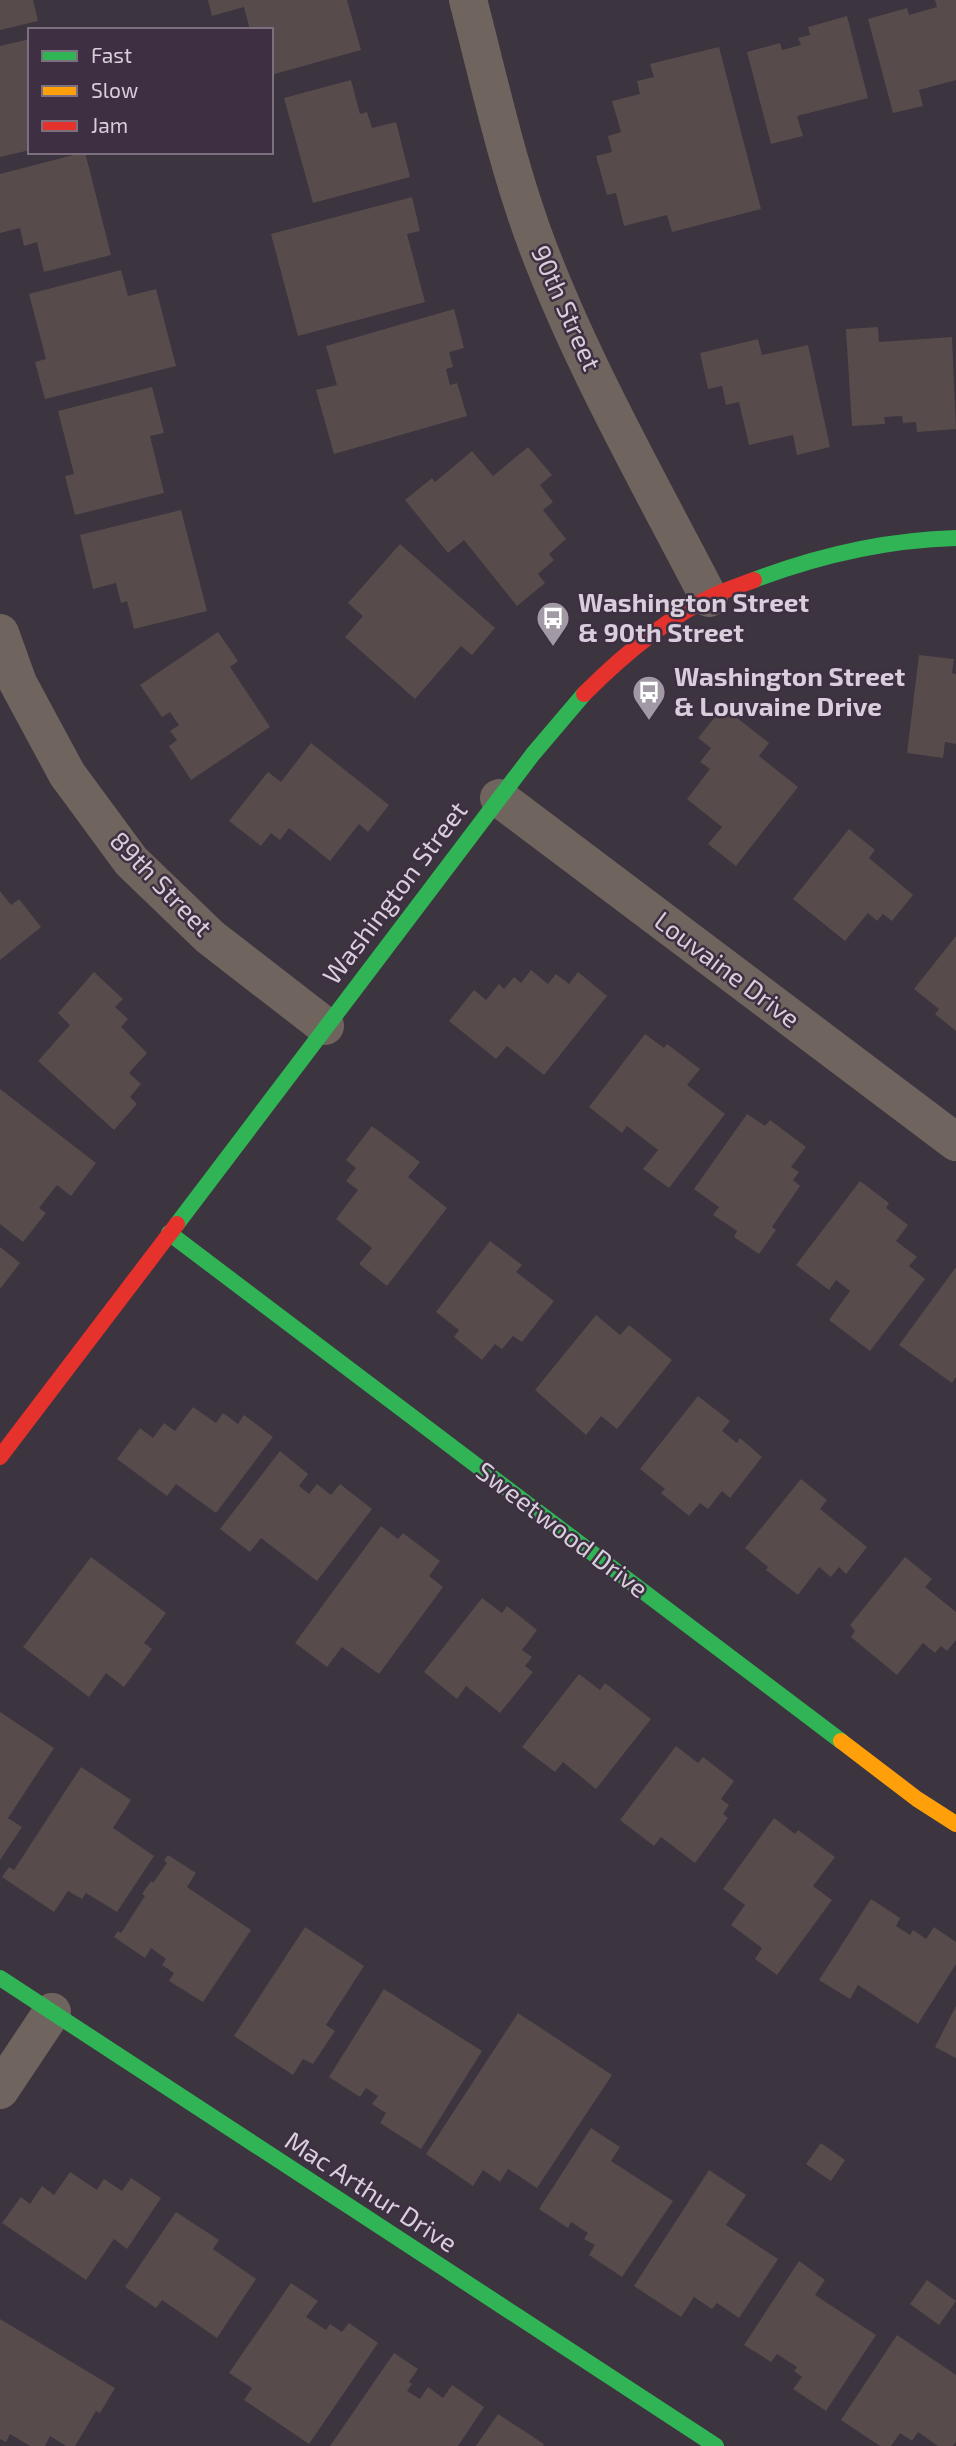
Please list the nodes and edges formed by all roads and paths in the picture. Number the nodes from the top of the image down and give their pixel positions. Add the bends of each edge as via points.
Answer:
1 (479, 2) edge
2 (956, 538) edge
3 (709, 598) junction
4 (0, 633) edge
5 (499, 798) junction
6 (325, 1026) junction
7 (956, 1142) edge
8 (169, 1233) junction
9 (0, 1457) edge
10 (956, 1824) edge
11 (0, 1978) edge
12 (52, 2012) junction
13 (0, 2090) edge
14 (716, 2446) edge

1 - 3 street, 90th Street via 505,149 538,250 577,341
2 - 3 street, Washington Street via 859,547 782,569
3 - 5 street, Washington Street via 649,638 593,685
4 - 6 street, 89th Street via 18,683 67,774 131,861 210,937
5 - 6 street, Washington Street
5 - 7 street, Louvaine Drive
6 - 8 street, Washington Street
8 - 9 street, Washington Street
8 - 10 street, Sweetwood Drive via 906,1791
11 - 12 street, Mac Arthur Drive
12 - 13 street
12 - 14 street, Mac Arthur Drive

